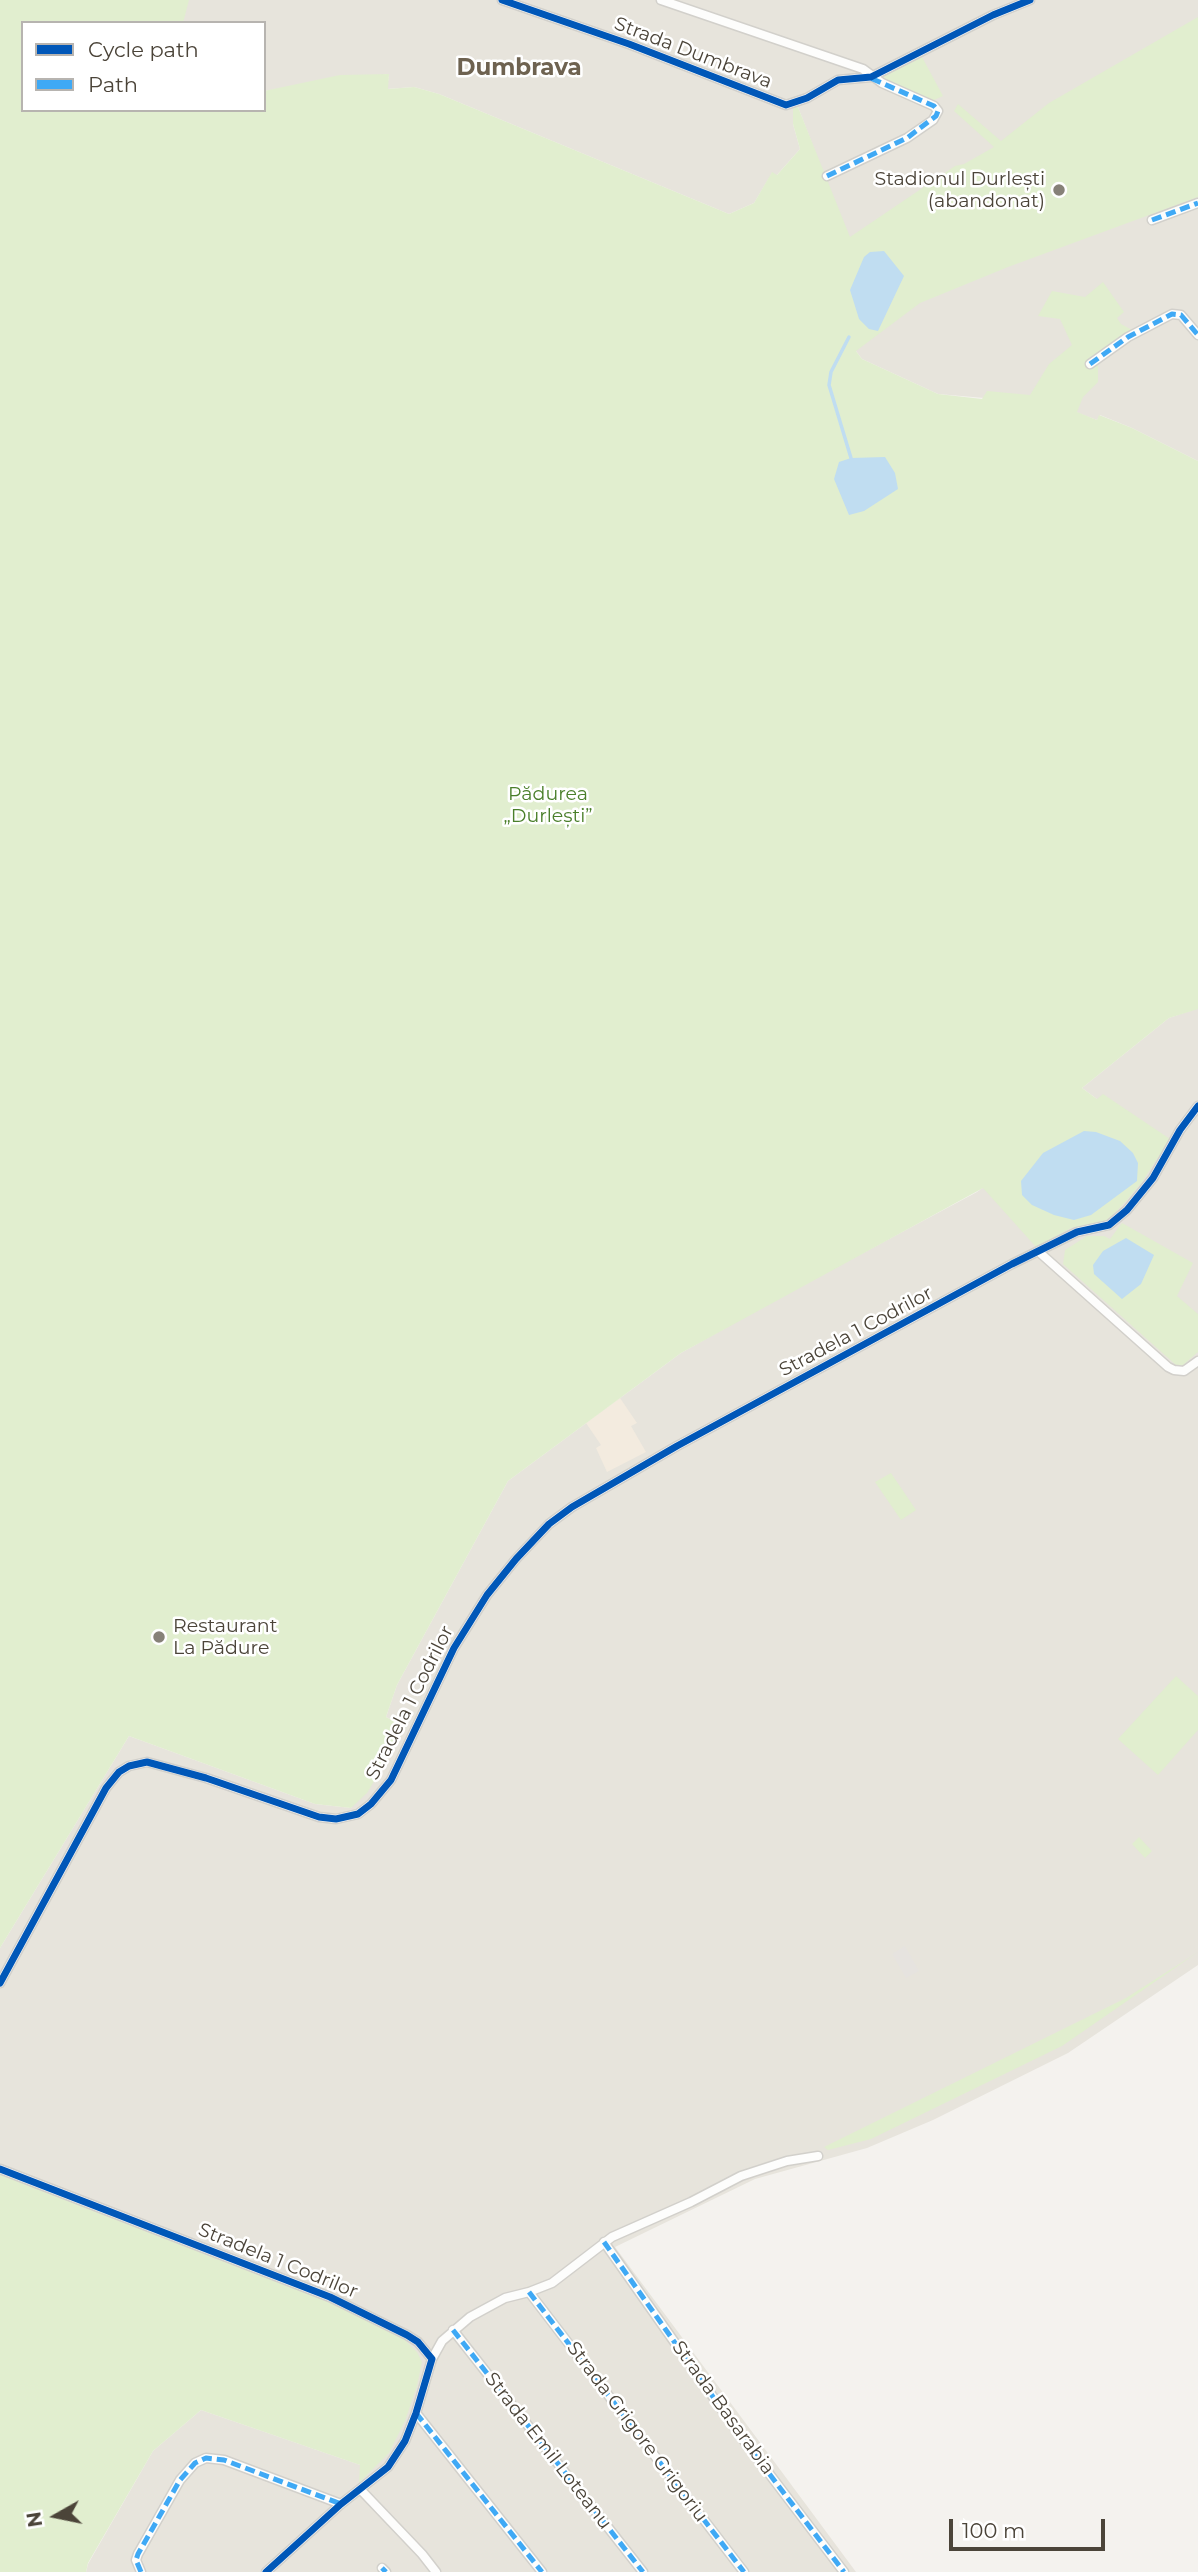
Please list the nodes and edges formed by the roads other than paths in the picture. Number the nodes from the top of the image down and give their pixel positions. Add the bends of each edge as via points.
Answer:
1 (502, 0) edge
2 (661, 0) edge
3 (1002, 0) edge
4 (1030, 0) edge
5 (1009, 9) junction
6 (871, 77) junction
7 (827, 176) dead end
8 (1198, 203) edge
9 (1152, 220) dead end
10 (1198, 335) edge
11 (1090, 363) dead end
12 (1198, 1106) edge
13 (1039, 1252) junction
14 (1198, 1361) edge
15 (0, 1983) edge
16 (818, 2156) dead end
17 (0, 2169) edge
18 (604, 2242) junction
19 (529, 2292) junction
20 (453, 2330) junction
21 (432, 2359) junction
22 (416, 2413) junction
23 (360, 2489) junction
24 (341, 2504) junction
25 (141, 2572) edge
26 (266, 2572) edge
27 (436, 2572) edge
28 (542, 2572) edge
29 (643, 2572) edge
30 (744, 2572) edge
31 (844, 2572) edge

1 - 6 street, Strada Dumbrava via 786,105 838,80
2 - 6 street via 863,69
3 - 5 street
4 - 5 street
5 - 6 street
6 - 7 street via 934,106 936,116 907,138
8 - 9 street
10 - 11 street via 1181,315 1172,314
12 - 13 street, Stradela 1 Codrilor via 1153,1178 1118,1218
13 - 14 street via 1168,1367 1184,1371
13 - 15 street, Stradela 1 Codrilor via 677,1446 549,1524 487,1595 454,1648 391,1780 358,1814 319,1817 147,1762 119,1772
16 - 18 street via 741,2176
17 - 21 street, Stradela 1 Codrilor via 330,2297 407,2335
18 - 19 street via 562,2278
18 - 31 street, Strada Basarabia via 742,2438
19 - 20 street via 494,2303
19 - 30 street, Strada Grigore Grigoriu
20 - 21 street
20 - 29 street, Strada Emil Loteanu
21 - 22 street
22 - 23 street via 396,2457
22 - 28 street
23 - 24 street
23 - 27 street
24 - 25 street via 224,2460 206,2458 180,2480 136,2560
24 - 26 street

